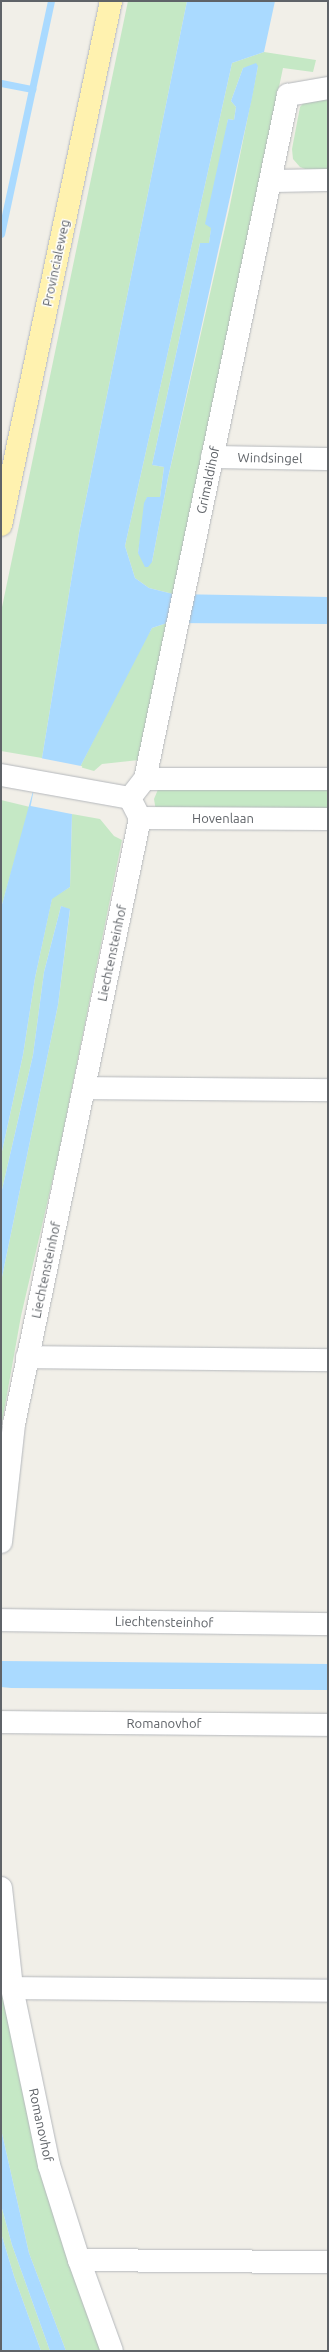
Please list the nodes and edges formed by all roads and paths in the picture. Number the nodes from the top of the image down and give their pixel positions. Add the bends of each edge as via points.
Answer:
1 (111, 1) edge
2 (328, 88) edge
3 (328, 180) edge
4 (272, 181) junction
5 (212, 458) junction
6 (328, 459) edge
7 (1, 525) edge
8 (1, 775) edge
9 (145, 779) junction
10 (328, 780) edge
11 (130, 798) junction
12 (140, 818) junction
13 (328, 819) edge
14 (84, 1088) junction
15 (328, 1090) edge
16 (27, 1357) junction
17 (328, 1360) edge
18 (1, 1542) edge
19 (1, 1620) edge
20 (328, 1624) edge
21 (1, 1722) edge
22 (328, 1725) edge
23 (1, 1888) edge
24 (12, 1988) junction
25 (328, 1991) edge
26 (79, 2260) junction
27 (328, 2262) edge
28 (112, 2351) edge

1 - 7 main road, Provincialeweg
2 - 4 street, Grimaldihof via 288,95
3 - 4 street
4 - 5 street, Grimaldihof
5 - 6 street, Windsingel
5 - 9 street, Grimaldihof via 177,636
8 - 11 street
9 - 10 street
9 - 11 street
11 - 12 street
12 - 13 street, Hovenlaan
12 - 14 street, Liechtensteinhof
14 - 15 street
14 - 16 street, Liechtensteinhof
16 - 17 street
16 - 18 street, Liechtensteinhof via 14,1424
19 - 20 street, Liechtensteinhof
21 - 22 street, Romanovhof
23 - 24 street, Romanovhof
24 - 25 street
24 - 26 street, Romanovhof via 49,2165
26 - 27 street
26 - 28 street, Romanovhof

